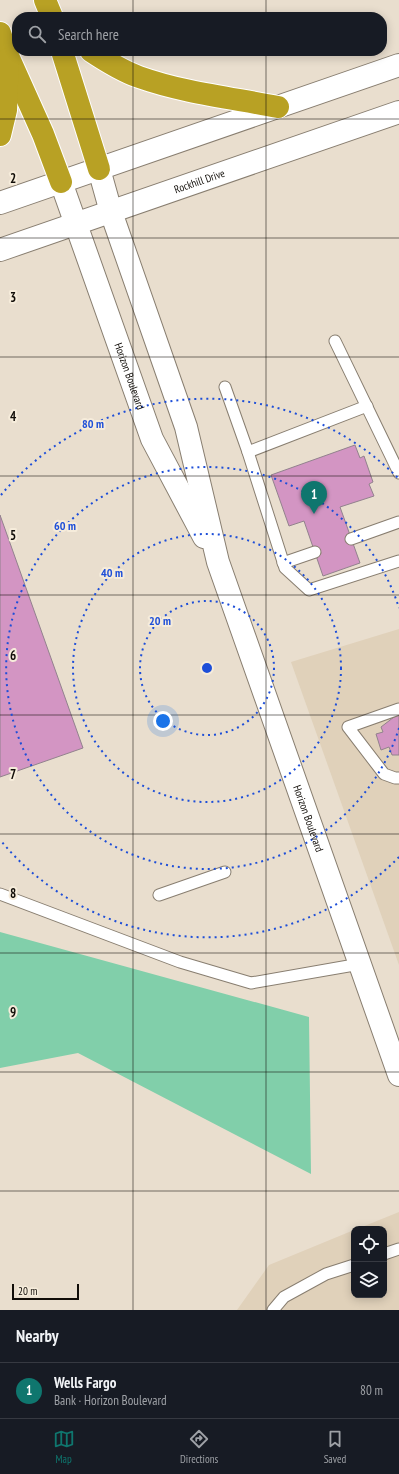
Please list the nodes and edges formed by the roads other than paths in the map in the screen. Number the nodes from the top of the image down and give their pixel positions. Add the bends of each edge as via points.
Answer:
1 (45, 0) edge
2 (50, 12) edge
3 (0, 34) edge
4 (8, 56) junction
5 (64, 56) edge
6 (98, 56) edge
7 (399, 65) edge
8 (278, 107) junction
9 (399, 112) edge
10 (0, 135) edge
11 (99, 169) junction
12 (61, 182) junction
13 (0, 203) edge
14 (111, 212) junction
15 (76, 224) junction
16 (0, 250) edge
17 (335, 341) dead end
18 (225, 387) dead end
19 (367, 406) junction
20 (248, 452) junction
21 (399, 473) edge
22 (399, 522) edge
23 (351, 539) dead end
24 (315, 552) dead end
25 (399, 561) edge
26 (218, 562) junction
27 (283, 563) junction
28 (399, 709) edge
29 (399, 778) edge
30 (225, 872) dead end
31 (0, 894) edge
32 (159, 895) dead end
33 (360, 964) junction
34 (399, 1075) edge
35 (399, 1249) edge
36 (387, 1253) edge
37 (351, 1266) edge
38 (273, 1310) edge

1 - 2 highway
3 - 4 highway
4 - 10 highway via 6,110
4 - 12 highway via 44,134
5 - 11 highway
6 - 8 highway via 115,67 139,77
7 - 8 street
8 - 11 street
9 - 14 street, Rockhill Drive
11 - 12 street
11 - 14 street, Horizon Boulevard
12 - 13 street
12 - 15 street, Horizon Boulevard
14 - 15 street, Rockhill Drive
14 - 26 street, Horizon Boulevard via 186,427
15 - 16 street, Rockhill Drive
15 - 26 street, Horizon Boulevard via 152,439
17 - 19 lane
18 - 20 lane
19 - 20 lane
19 - 21 lane
20 - 27 lane
22 - 23 lane
24 - 27 lane
25 - 27 lane via 309,590 285,568
26 - 33 street, Horizon Boulevard
28 - 29 lane via 348,727 384,774
30 - 32 lane
31 - 33 lane via 180,962 251,983
33 - 34 street, Horizon Boulevard
35 - 36 lane
37 - 38 lane via 326,1274 284,1297

